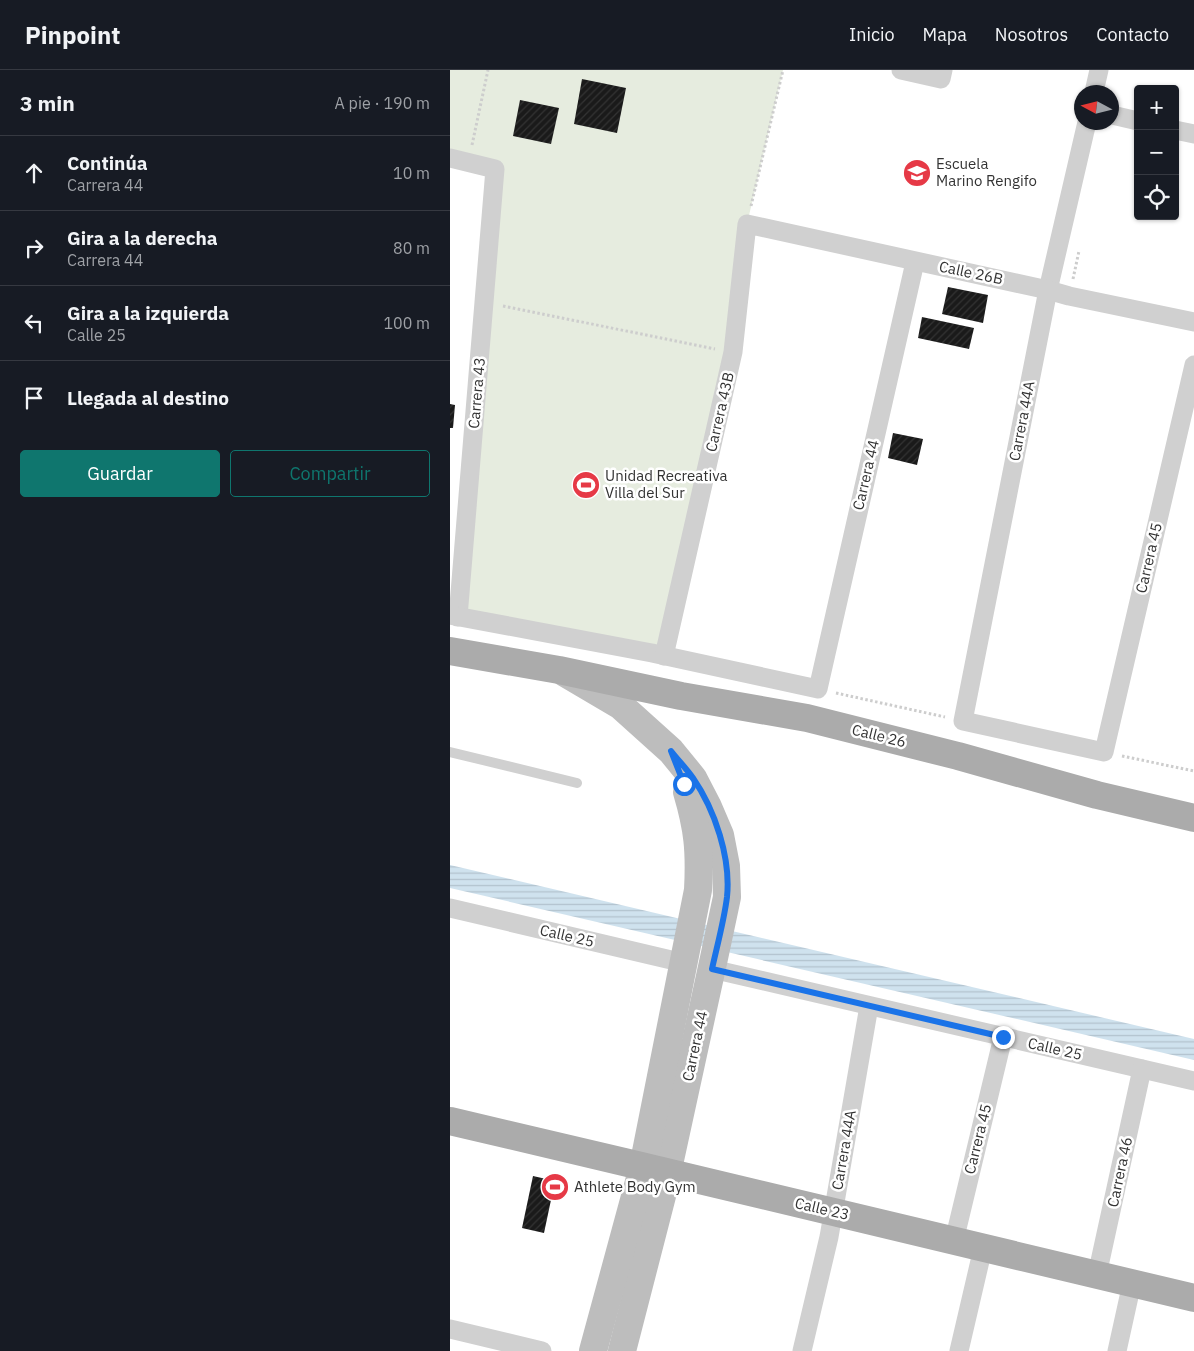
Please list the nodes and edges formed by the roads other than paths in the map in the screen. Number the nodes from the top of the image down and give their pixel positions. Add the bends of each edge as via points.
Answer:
1 (901, 70) edge
2 (1099, 70) edge
3 (942, 74) edge
4 (1096, 85) edge
5 (1119, 117) edge
6 (1134, 120) edge
7 (1085, 130) edge
8 (1179, 131) edge
9 (1194, 134) edge
10 (450, 158) edge
11 (747, 224) joint
12 (915, 262) junction
13 (1048, 290) junction
14 (1194, 322) edge
15 (1194, 365) edge
16 (454, 616) edge
17 (450, 651) edge
18 (664, 656) junction
19 (559, 670) junction
20 (671, 751) junction
21 (450, 752) edge
22 (1104, 752) joint
23 (576, 783) dead end
24 (1194, 818) edge
25 (450, 908) edge
26 (685, 957) junction
27 (713, 964) junction
28 (869, 1006) junction
29 (1003, 1037) junction
30 (1142, 1069) junction
31 (1194, 1081) edge
32 (450, 1122) edge
33 (655, 1169) junction
34 (833, 1212) junction
35 (954, 1241) junction
36 (983, 1248) junction
37 (1097, 1275) junction
38 (1132, 1283) junction
39 (1194, 1298) edge
40 (450, 1330) edge
41 (542, 1351) edge
42 (593, 1351) edge
43 (622, 1351) edge
44 (802, 1351) edge
45 (959, 1351) edge
46 (1117, 1351) edge

1 - 3 street
2 - 4 street
5 - 6 street
7 - 13 street, Carrera 44A
8 - 9 street
10 - 16 street, Carrera 43 via 495,168
11 - 12 street, Calle 26B
11 - 18 street, Carrera 43B via 734,352
12 - 13 street, Calle 26B
12 - 18 street, Carrera 44 via 818,689
13 - 14 street, Calle 26B
13 - 22 street, Carrera 44A via 963,721
15 - 22 street, Carrera 45
16 - 18 street
17 - 19 main road
19 - 20 main road, Carrera 44 via 621,706
19 - 24 main road, Calle 26 via 807,718
20 - 26 main road, Carrera 44 via 695,822 700,856 698,890
20 - 27 main road, Carrera 44 via 693,778 708,807 720,836 726,866 727,897
21 - 23 lane
25 - 26 street, Calle 25
26 - 33 main road, Carrera 44
27 - 28 street, Calle 25
27 - 33 main road, Carrera 44
28 - 29 street, Calle 25
28 - 34 street, Carrera 44A
29 - 30 street, Calle 25
29 - 35 street, Carrera 45
30 - 31 street, Calle 25
30 - 37 street, Carrera 46
32 - 33 main road, Calle 23
33 - 34 main road, Calle 23
33 - 42 main road, Carrera 44
33 - 43 main road, Carrera 44
34 - 35 main road, Calle 23
34 - 44 street, Carrera 44A
35 - 36 main road, Calle 23
36 - 37 main road, Calle 23
36 - 45 street
37 - 38 main road, Calle 23
38 - 39 main road, Calle 23
38 - 46 street
40 - 41 street

